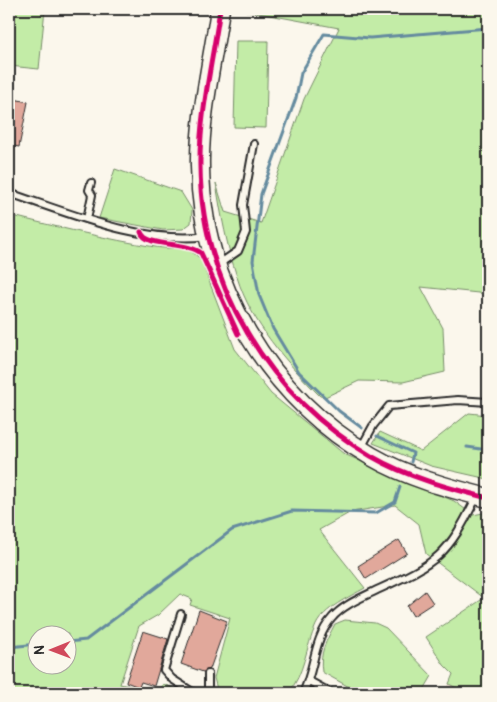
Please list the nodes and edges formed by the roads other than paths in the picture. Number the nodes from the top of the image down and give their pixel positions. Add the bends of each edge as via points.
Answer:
1 (220, 9) edge
2 (254, 144) dead end
3 (90, 183) dead end
4 (9, 193) edge
5 (87, 219) junction
6 (207, 236) junction
7 (216, 266) junction
8 (488, 402) edge
9 (361, 450) junction
10 (483, 496) edge
11 (181, 614) dead end
12 (208, 674) dead end
13 (309, 681) junction
14 (194, 693) edge
15 (208, 693) edge
16 (303, 693) edge
17 (331, 693) edge

1 - 6 street via 200,166
2 - 7 lane via 243,206 246,232 238,251
3 - 5 lane via 88,190 92,195
4 - 5 lane
5 - 6 lane via 182,238
6 - 7 street
7 - 9 street via 244,328 279,378 329,427
8 - 9 lane via 458,400 390,406 373,426
9 - 10 street via 414,476
10 - 13 lane via 450,546 438,558 422,570 350,604 331,619 315,650
11 - 14 lane via 164,670 172,680
12 - 15 lane
13 - 16 lane
13 - 17 lane

